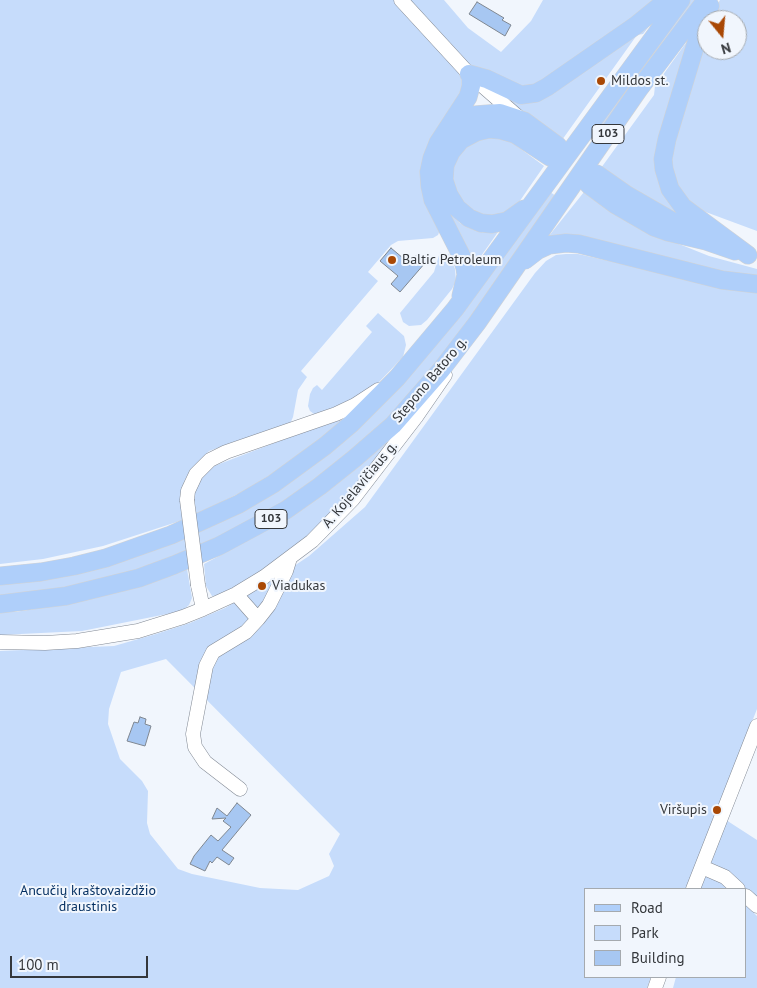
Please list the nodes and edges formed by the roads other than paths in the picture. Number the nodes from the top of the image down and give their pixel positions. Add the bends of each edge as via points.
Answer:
1 (401, 0) edge
2 (667, 0) edge
3 (681, 0) edge
4 (706, 0) edge
5 (713, 0) edge
6 (470, 75) junction
7 (524, 121) junction
8 (444, 134) junction
9 (593, 180) dead end
10 (536, 199) junction
11 (752, 257) edge
12 (513, 270) junction
13 (757, 284) edge
14 (455, 309) junction
15 (477, 323) junction
16 (397, 378) junction
17 (290, 558) junction
18 (0, 576) edge
19 (236, 594) junction
20 (0, 604) edge
21 (203, 609) junction
22 (258, 619) junction
23 (0, 642) edge
24 (757, 726) edge
25 (240, 789) dead end
26 (702, 867) junction
27 (693, 888) edge
28 (737, 888) edge
29 (747, 897) edge
30 (757, 906) edge

1 - 6 street
2 - 6 main road via 627,32 536,93 521,95
3 - 10 main road, Stepono Batoro g. / 103
4 - 12 main road, Stepono Batoro g. / 103
5 - 11 main road via 667,139 664,170 670,189 683,207
6 - 7 street
6 - 8 main road via 468,97
7 - 8 main road via 500,113 482,114 465,118
7 - 10 main road via 554,152 501,130 476,132 461,140 451,152 445,165 444,180 457,208 481,223 507,221
8 - 14 main road via 429,172 434,200 465,268 464,286
9 - 11 main road via 616,205 654,227
10 - 14 main road, Stepono Batoro g. / 103
12 - 13 main road via 549,244 566,243 722,280
12 - 15 main road, Stepono Batoro g. / 103
14 - 16 main road, Stepono Batoro g. / 103
15 - 17 street, A. Kojelavičiaus g. via 450,369 375,472 329,524
15 - 20 main road, Stepono Batoro g. / 103 via 442,370 393,425 286,510 219,546 139,578 66,596
16 - 18 main road, Stepono Batoro g. / 103 via 326,446 239,504 172,535 106,558 41,572
16 - 21 street, bridge via 336,414 226,452 210,460 196,474 187,500
17 - 19 street, A. Kojelavičiaus g.
17 - 22 street via 269,604
19 - 21 street, A. Kojelavičiaus g.
19 - 22 street
21 - 23 street, A. Kojelavičiaus g. via 108,636 45,643
22 - 25 street via 246,632 213,652 206,666 193,734 195,747 205,762
24 - 26 street
26 - 27 street
26 - 28 street
29 - 30 street

